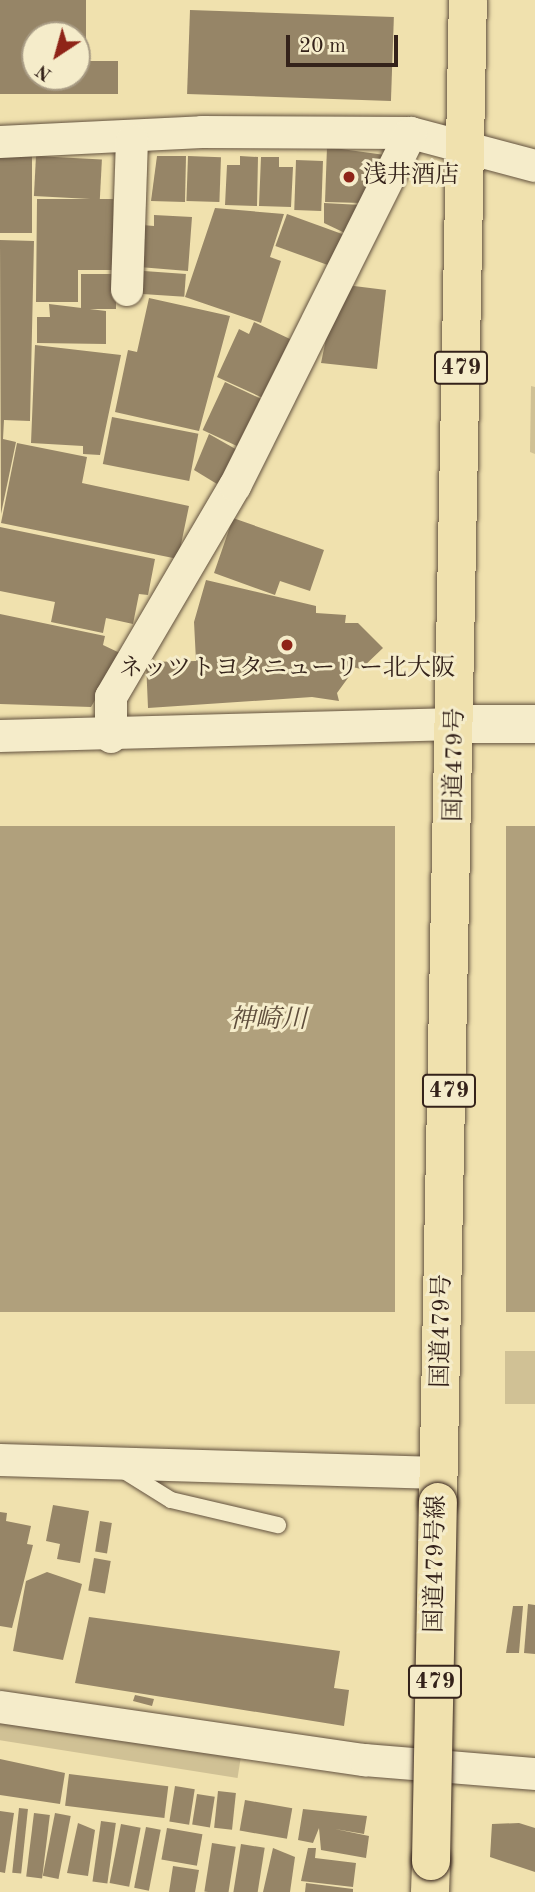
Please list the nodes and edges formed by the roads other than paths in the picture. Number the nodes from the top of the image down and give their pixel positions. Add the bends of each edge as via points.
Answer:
1 (468, 0) edge
2 (411, 133) junction
3 (132, 140) junction
4 (0, 142) edge
5 (464, 147) junction
6 (535, 166) edge
7 (127, 290) dead end
8 (535, 724) edge
9 (457, 730) junction
10 (0, 736) edge
11 (111, 737) junction
12 (0, 1460) edge
13 (115, 1465) junction
14 (439, 1473) junction
15 (278, 1525) dead end
16 (0, 1707) edge
17 (535, 1774) edge
18 (431, 1877) edge

1 - 5 highway, 国道479号 / 479
2 - 3 street via 202,132
2 - 5 street
2 - 11 street via 234,486 111,697
3 - 4 street
3 - 7 street
5 - 6 street
5 - 9 highway, 国道479号 / 479
8 - 9 street
9 - 11 street
9 - 14 highway, 国道479号 / 479
10 - 11 street
12 - 13 street
13 - 14 street
13 - 15 lane via 172,1500
14 - 18 highway, 国道479号線 / 479, bridge
16 - 17 street via 365,1760

